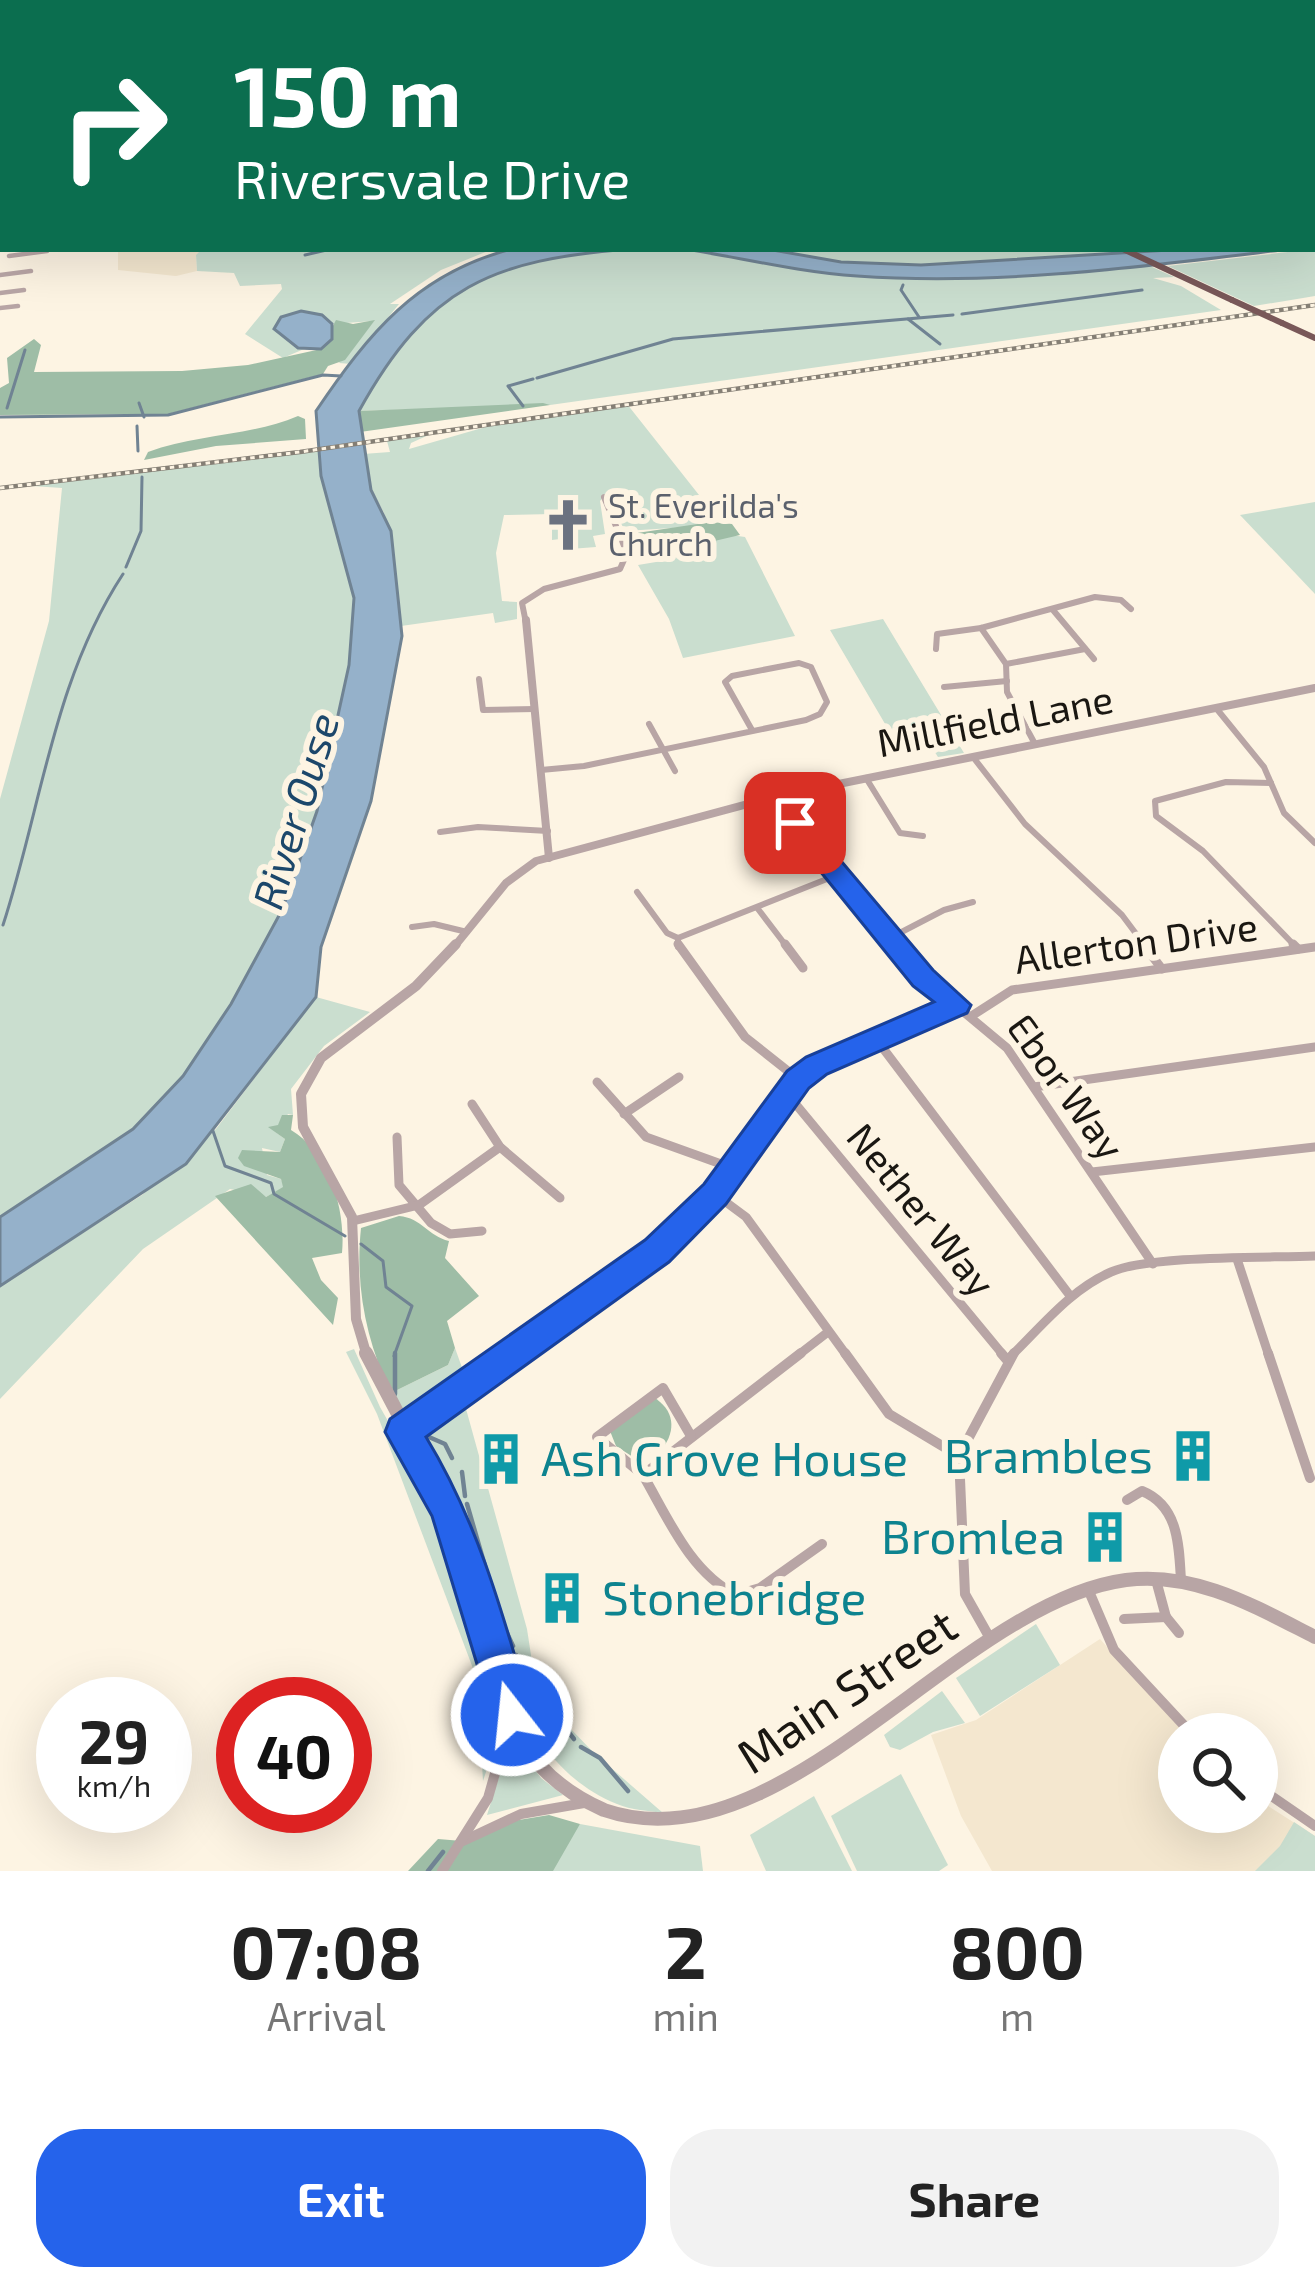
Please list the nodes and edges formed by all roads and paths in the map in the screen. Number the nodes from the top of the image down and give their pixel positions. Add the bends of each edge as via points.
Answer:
1 (1129, 252) edge
2 (8, 253) edge
3 (32, 271) dead end
4 (15, 273) junction
5 (0, 275) edge
6 (24, 290) dead end
7 (2, 292) edge
8 (18, 306) dead end
9 (1, 308) edge
10 (1315, 338) edge
11 (604, 497) dead end
12 (627, 554) joint
13 (1131, 609) dead end
14 (1052, 610) junction
15 (982, 628) junction
16 (937, 649) dead end
17 (1084, 649) junction
18 (1094, 659) dead end
19 (816, 660) dead end
20 (806, 663) junction
21 (1006, 664) junction
22 (479, 679) dead end
23 (1006, 681) junction
24 (944, 686) dead end
25 (1315, 688) edge
26 (1216, 708) junction
27 (535, 710) junction
28 (649, 724) dead end
29 (752, 730) junction
30 (1035, 744) junction
31 (662, 747) junction
32 (973, 757) junction
33 (542, 770) junction
34 (675, 771) dead end
35 (866, 777) junction
36 (1271, 783) junction
37 (774, 797) junction
38 (550, 831) junction
39 (440, 832) dead end
40 (923, 836) dead end
41 (1315, 843) edge
42 (549, 858) junction
43 (837, 875) junction
44 (637, 892) dead end
45 (973, 902) dead end
46 (758, 909) junction
47 (412, 927) dead end
48 (466, 932) junction
49 (678, 938) junction
50 (890, 938) junction
51 (1315, 947) edge
52 (1299, 950) junction
53 (803, 968) dead end
54 (1162, 969) junction
55 (957, 1005) junction
56 (973, 1015) junction
57 (876, 1039) junction
58 (1315, 1047) edge
59 (679, 1077) dead end
60 (798, 1079) junction
61 (597, 1082) dead end
62 (1034, 1087) junction
63 (789, 1096) junction
64 (472, 1104) dead end
65 (624, 1114) junction
66 (398, 1137) dead end
67 (500, 1147) junction
68 (1315, 1148) edge
69 (735, 1169) junction
70 (1092, 1172) junction
71 (715, 1194) junction
72 (560, 1198) dead end
73 (419, 1205) junction
74 (353, 1227) junction
75 (482, 1231) dead end
76 (1315, 1256) edge
77 (1237, 1259) junction
78 (1153, 1264) junction
79 (1071, 1297) junction
80 (828, 1332) junction
81 (1007, 1360) junction
82 (403, 1432) junction
83 (691, 1436) junction
84 (959, 1456) junction
85 (643, 1475) junction
86 (1310, 1478) dead end
87 (1127, 1500) dead end
88 (822, 1544) dead end
89 (1156, 1578) junction
90 (1181, 1581) junction
91 (1088, 1589) junction
92 (1166, 1616) junction
93 (1124, 1619) dead end
94 (1179, 1633) dead end
95 (1315, 1637) edge
96 (992, 1641) junction
97 (1170, 1713) edge
98 (512, 1715) junction
99 (1278, 1800) edge
100 (589, 1803) junction
101 (1315, 1826) edge
102 (462, 1841) junction
103 (442, 1871) edge

1 - 10 highway, bridge
2 - 4 street
3 - 4 street
4 - 5 street
6 - 7 street
7 - 9 street
8 - 9 street
11 - 12 street
12 - 27 street via 620,569 522,603
13 - 14 street via 1125,598 1095,597
14 - 15 street
14 - 17 street
15 - 16 street via 937,634
15 - 21 street
17 - 18 street
17 - 21 street
19 - 20 street
20 - 29 street via 827,702 820,714
20 - 29 street via 725,682
21 - 23 street
22 - 27 street via 483,710
23 - 24 street
23 - 30 street
25 - 26 street, Millfield Lane
26 - 30 street, Millfield Lane
26 - 36 street
27 - 33 street
28 - 31 street
29 - 31 street
30 - 32 street, Millfield Lane
31 - 33 street
31 - 34 street
32 - 35 street, Millfield Lane
32 - 54 street via 1024,824 1122,915
33 - 38 street
35 - 37 street, Millfield Lane
35 - 40 street via 900,833
36 - 41 street via 1284,813
36 - 52 street via 1226,782 1153,808
37 - 42 street, Millfield Lane
37 - 43 street, Ebor Way
38 - 39 street
38 - 42 street
42 - 48 street via 526,866
43 - 46 street
43 - 50 street, Ebor Way
44 - 49 street
45 - 50 street
46 - 49 street
46 - 53 street
47 - 48 street
48 - 74 street via 430,974 319,1062 304,1085 302,1126 345,1196
49 - 60 street via 748,1043
50 - 55 street, Ebor Way
51 - 52 street, Allerton Drive
52 - 54 street, Allerton Drive
54 - 56 street, Allerton Drive via 1012,989
55 - 56 street, Ebor Way
55 - 57 street
56 - 62 street, Ebor Way
57 - 60 street
57 - 79 street
58 - 62 street
59 - 65 street
60 - 63 street
61 - 65 street
62 - 70 street, Ebor Way
63 - 69 street
63 - 81 street, Nether Way
64 - 67 street
65 - 69 street via 659,1144
66 - 73 street via 399,1185
67 - 72 street
67 - 73 street
68 - 70 street
69 - 71 street
70 - 78 street, Ebor Way
71 - 80 street via 746,1217
71 - 82 street via 657,1251
73 - 74 street
73 - 75 street via 439,1230
74 - 82 street, Main Street via 357,1329
76 - 77 street
77 - 78 street
77 - 86 street
78 - 79 street via 1112,1271
79 - 81 street
80 - 83 street
80 - 84 street via 889,1414
81 - 84 street
82 - 98 street, Main Street via 447,1506
83 - 85 street
83 - 85 street via 663,1388 597,1436
84 - 96 street via 965,1594
85 - 88 street via 709,1581 727,1595 748,1595
87 - 90 street via 1142,1491 1165,1504 1178,1536
89 - 90 street, Main Street
89 - 91 street, Main Street
89 - 92 street
90 - 95 street, Main Street via 1217,1587
91 - 96 street, Main Street via 1054,1600
91 - 97 street via 1093,1622
92 - 93 street
92 - 94 street
96 - 100 street, Main Street via 795,1781 739,1811 668,1827
98 - 100 street, Main Street via 528,1751
98 - 102 street via 488,1798
99 - 101 street
100 - 102 street via 533,1808
102 - 103 street

